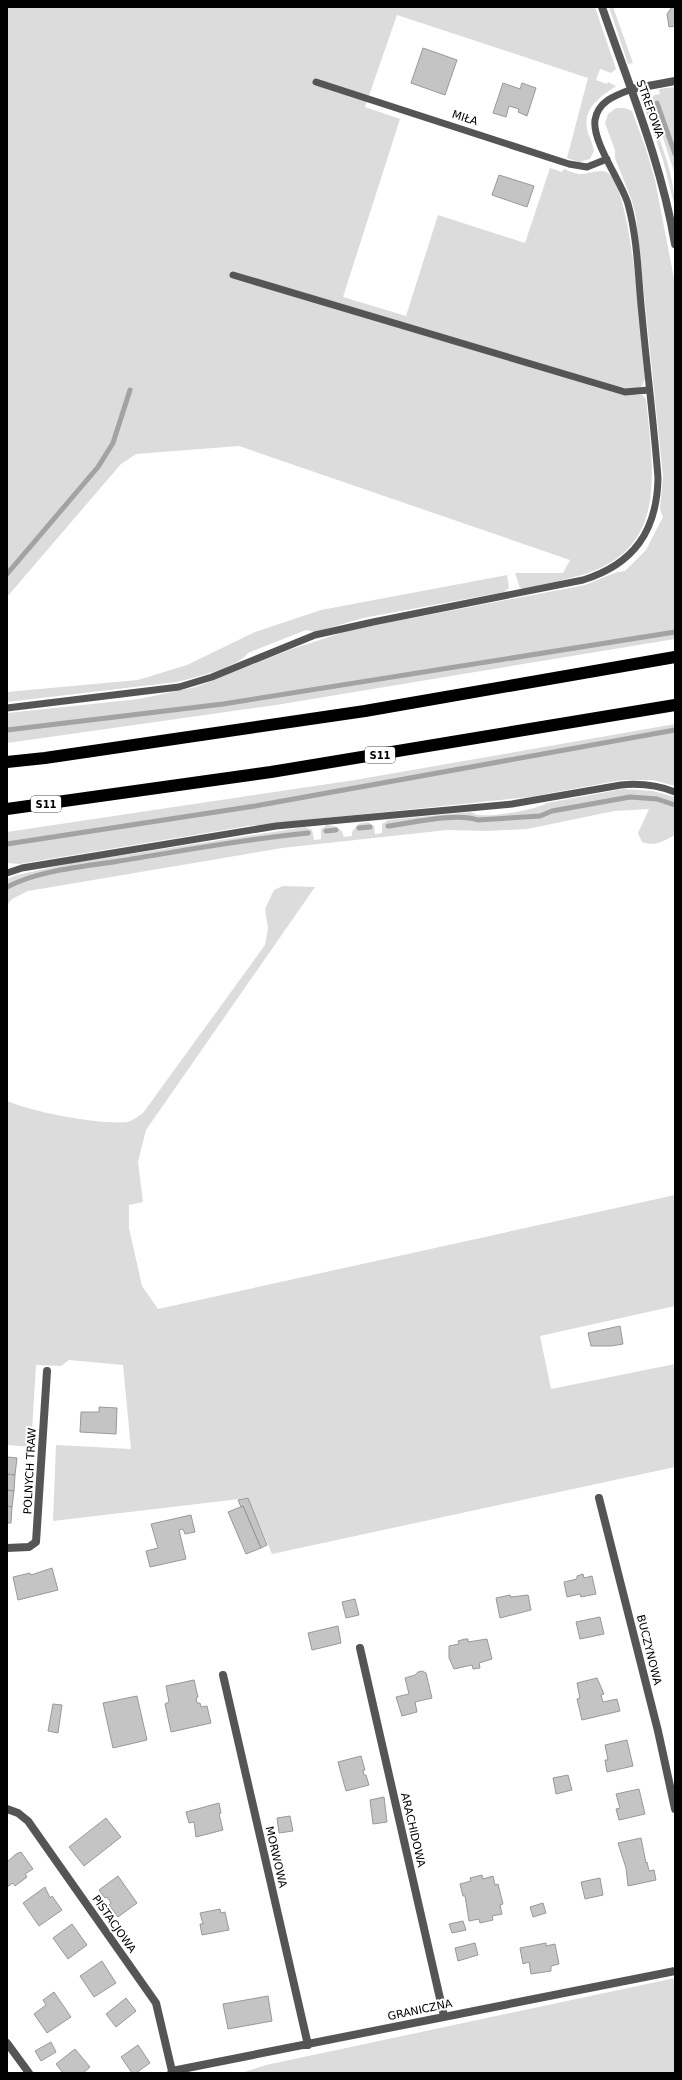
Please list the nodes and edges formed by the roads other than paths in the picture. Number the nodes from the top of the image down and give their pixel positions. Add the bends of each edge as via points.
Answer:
1 (602, 7) edge
2 (675, 81) edge
3 (316, 82) dead end
4 (632, 89) junction
5 (607, 159) junction
6 (675, 244) edge
7 (233, 275) dead end
8 (649, 390) junction
9 (675, 657) edge
10 (675, 705) edge
11 (7, 708) edge
12 (7, 762) edge
13 (675, 792) edge
14 (7, 809) edge
15 (7, 873) edge
16 (47, 1371) dead end
17 (600, 1498) dead end
18 (7, 1548) edge
19 (360, 1648) dead end
20 (223, 1675) dead end
21 (7, 1809) edge
22 (675, 1809) edge
23 (675, 1972) edge
24 (444, 2016) junction
25 (7, 2043) edge
26 (308, 2045) junction
27 (171, 2072) edge
28 (29, 2073) edge

1 - 4 street, STREFOWA
2 - 4 street
3 - 5 lane, MIŁA via 580,167
4 - 5 lane via 612,97 597,111 595,122 598,138
4 - 6 street, STREFOWA via 662,178
5 - 8 lane via 622,186 633,230
7 - 8 lane via 625,392
8 - 11 lane via 658,478 656,508 648,528 627,559 602,574 315,635 212,677 178,687
9 - 12 highway via 358,712
10 - 14 highway, S11 via 271,772
13 - 15 lane via 660,786 639,783 512,804 276,826 22,868
16 - 18 street, POLNYCH TRAW via 36,1542 29,1546
17 - 22 street, BUCZYNOWA
19 - 24 street, ARACHIDOWA
20 - 26 street, MORWOWA
21 - 27 street, PISTACJOWA via 28,1821 156,2003
23 - 24 street, GRANICZNA
24 - 26 street, GRANICZNA
25 - 28 street
26 - 27 street, GRANICZNA

